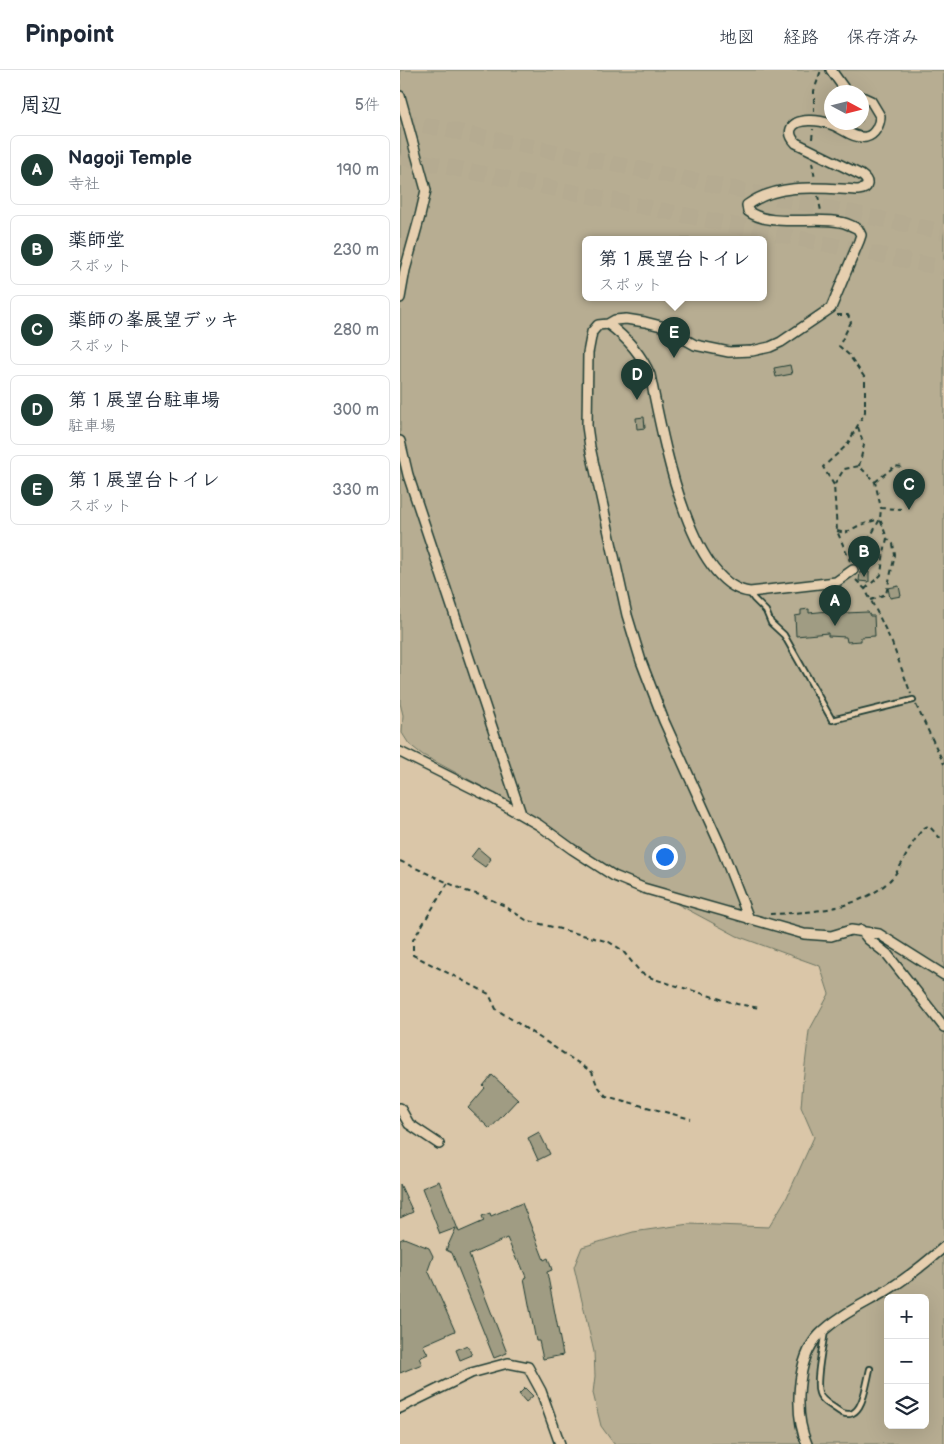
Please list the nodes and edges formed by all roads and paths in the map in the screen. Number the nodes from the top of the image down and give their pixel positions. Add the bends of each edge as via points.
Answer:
1 (830, 70) edge
2 (841, 85) edge
3 (400, 96) edge
4 (869, 100) edge
5 (824, 123) edge
6 (843, 130) edge
7 (400, 298) edge
8 (831, 308) junction
9 (608, 324) junction
10 (857, 426) junction
11 (400, 441) edge
12 (859, 466) junction
13 (903, 467) dead end
14 (876, 482) junction
15 (834, 485) junction
16 (881, 508) junction
17 (901, 509) dead end
18 (880, 519) junction
19 (837, 531) junction
20 (887, 538) junction
21 (849, 559) junction
22 (853, 570) junction
23 (864, 589) junction
24 (750, 592) junction
25 (871, 600) junction
26 (914, 700) junction
27 (400, 752) edge
28 (944, 764) edge
29 (521, 814) junction
30 (944, 839) edge
31 (400, 861) edge
32 (448, 883) junction
33 (749, 918) junction
34 (861, 930) junction
35 (944, 975) edge
36 (760, 1008) dead end
37 (944, 1027) edge
38 (400, 1108) edge
39 (691, 1119) dead end
40 (404, 1126) edge
41 (439, 1144) dead end
42 (944, 1247) edge
43 (826, 1330) junction
44 (870, 1369) dead end
45 (400, 1408) edge
46 (560, 1444) edge
47 (807, 1444) edge

1 - 2 street
3 - 7 street via 426,190
4 - 6 street via 880,116 877,127 868,136 858,137
5 - 8 street via 798,123 790,132 791,139 801,147 865,177 867,186 858,190 790,188 747,204 748,211 755,216 838,221 858,229 861,234 859,240
8 - 9 street via 781,342 762,350 740,352 713,350 645,322 626,319
8 - 10 path via 838,316 848,316 851,322 840,346 865,378 865,412
9 - 24 street via 644,360 681,504 698,543 719,576 740,591
9 - 33 street via 598,325 592,332 588,353 588,426 626,615 664,721
10 - 12 path via 864,445
10 - 15 path via 847,444 823,467
11 - 29 street via 408,475
12 - 14 path
12 - 15 path via 844,469
13 - 14 path via 895,466
14 - 16 path
15 - 19 path
16 - 17 path
16 - 18 path
18 - 19 path via 845,533
18 - 20 path
18 - 21 path via 867,543
19 - 21 path
20 - 23 path via 881,575
20 - 25 path via 893,544 895,555 886,594
21 - 22 path
22 - 23 path via 857,582
22 - 24 street via 836,582
23 - 25 path
24 - 26 lane via 766,611 771,623 784,635 832,720
25 - 26 path via 892,642
26 - 28 path
27 - 29 street
29 - 33 street via 614,876 642,888
30 - 33 path via 926,826 892,878 867,896 823,910 756,914
31 - 32 path
32 - 36 path via 503,905 526,920 609,942 622,950 641,973 654,979
32 - 39 path via 413,940 413,954 489,994 496,1008 592,1072 606,1096
33 - 34 street via 804,934 831,936 845,930
34 - 35 street via 892,940
34 - 37 street via 887,954
38 - 40 street
40 - 41 street
42 - 43 street via 889,1289
43 - 44 lane via 819,1396 840,1412 855,1412 860,1407
43 - 47 street via 809,1349 802,1369 799,1416
45 - 46 street via 471,1373 508,1363 528,1367 541,1391

